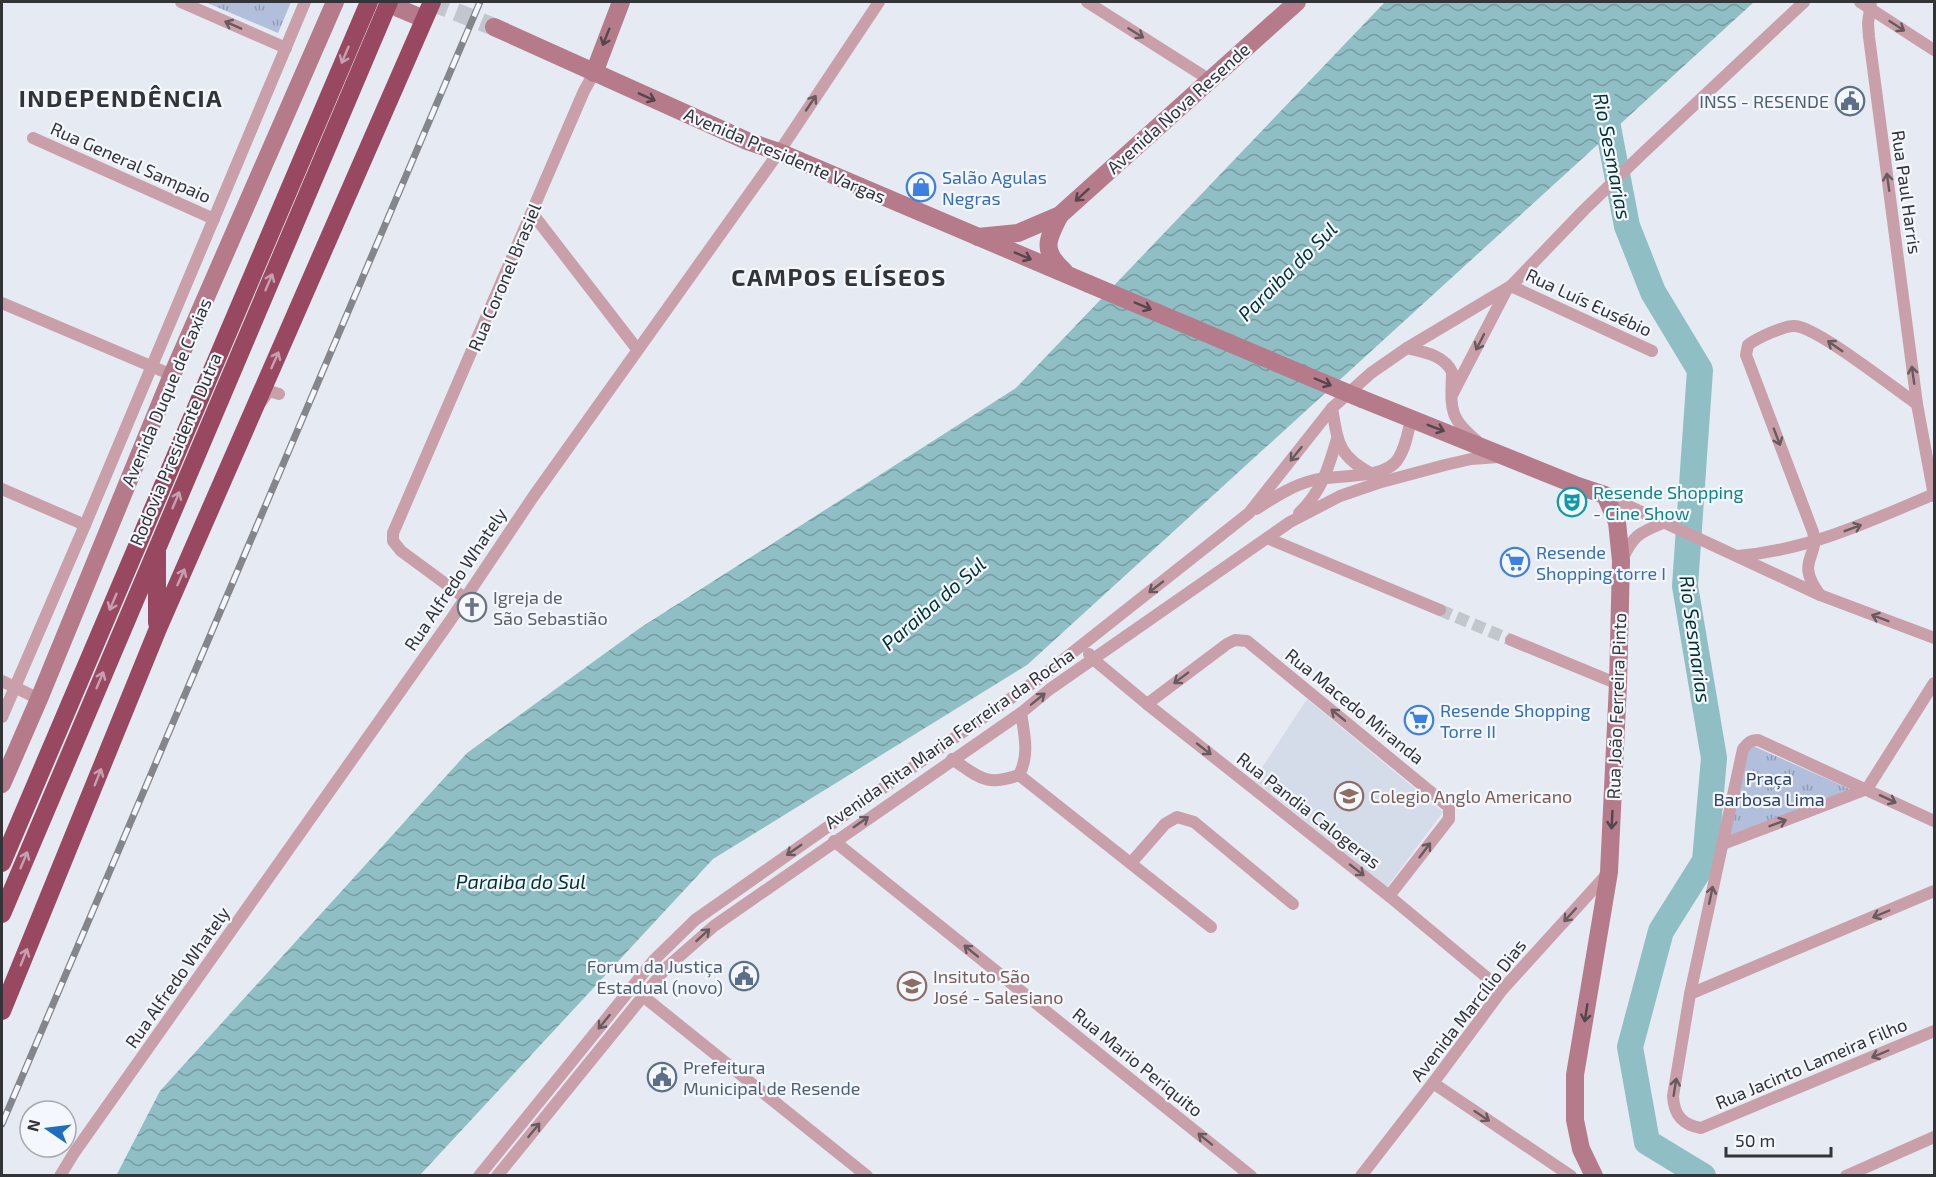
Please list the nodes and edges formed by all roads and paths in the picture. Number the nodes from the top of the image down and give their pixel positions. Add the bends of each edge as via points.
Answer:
1 (181, 2) edge
2 (305, 2) edge
3 (335, 2) edge
4 (369, 2) edge
5 (432, 2) edge
6 (621, 2) edge
7 (879, 2) edge
8 (1087, 2) edge
9 (1297, 2) edge
10 (1805, 3) edge
11 (1867, 4) edge
12 (393, 5) edge
13 (424, 19) junction
14 (494, 27) tunnel mouth
15 (286, 48) junction
16 (1935, 50) edge
17 (594, 73) junction
18 (1210, 80) junction
19 (33, 138) dead end
20 (778, 152) junction
21 (531, 213) junction
22 (1060, 215) junction
23 (214, 219) junction
24 (976, 237) junction
25 (1070, 276) junction
26 (1509, 288) junction
27 (2, 303) edge
28 (1407, 348) junction
29 (638, 349) junction
30 (1652, 351) dead end
31 (152, 367) junction
32 (172, 375) junction
33 (279, 394) dead end
34 (1451, 396) junction
35 (1917, 404) junction
36 (1332, 408) junction
37 (1410, 419) junction
38 (249, 420) junction
39 (1337, 439) junction
40 (1485, 448) junction
41 (1507, 456) junction
42 (1372, 474) junction
43 (1326, 477) junction
44 (2, 489) edge
45 (1605, 495) junction
46 (1934, 495) edge
47 (1249, 513) junction
48 (1290, 522) junction
49 (85, 525) junction
50 (1668, 526) junction
51 (1267, 538) junction
52 (1816, 542) junction
53 (157, 543) junction
54 (1731, 554) junction
55 (1621, 561) junction
56 (1820, 595) junction
57 (465, 598) junction
58 (1440, 610) tunnel mouth
59 (157, 631) junction
60 (1935, 638) edge
61 (1511, 640) tunnel mouth
62 (1083, 644) junction
63 (1093, 659) junction
64 (2, 681) edge
65 (1935, 683) edge
66 (1618, 684) junction
67 (14, 687) junction
68 (39, 699) junction
69 (1147, 704) junction
70 (1021, 712) junction
71 (2, 717) edge
72 (8, 751) edge
73 (952, 759) junction
74 (1019, 775) junction
75 (2, 784) edge
76 (1867, 789) junction
77 (1935, 821) edge
78 (834, 841) junction
79 (1723, 844) junction
80 (2, 863) edge
81 (1131, 863) junction
82 (1609, 872) junction
83 (1935, 891) edge
84 (1389, 896) junction
85 (1293, 904) dead end
86 (2, 914) edge
87 (1211, 927) dead end
88 (634, 984) junction
89 (1502, 990) junction
90 (1690, 994) junction
91 (644, 997) junction
92 (2, 1011) edge
93 (1935, 1031) edge
94 (1433, 1083) junction
95 (1935, 1137) edge
96 (60, 1176) edge
97 (479, 1176) edge
98 (497, 1176) edge
99 (867, 1176) edge
100 (1251, 1176) edge
101 (1361, 1176) edge
102 (1571, 1176) edge
103 (1594, 1176) edge
104 (1846, 1176) edge

15 -> 1 street
2 - 15 street, Avenida Duque de Caxias
3 - 32 street, Avenida Duque de Caxias
4 -> 80 highway, Rodovia Presidente Dutra
5 - 13 highway
6 -> 17 street, Rua Coronel Brasiel
20 -> 7 street, Rua Alfredo Whately
8 -> 18 street
9 - 18 street, Avenida Nova Resende
10 - 26 street via 1642,154
11 -> 16 street
35 -> 11 street, Rua Paul Harris
12 - 13 street
53 -> 12 highway, Rodovia Presidente Dutra
38 -> 13 highway
14 - 17 street, Avenida Presidente Vargas
15 - 23 street, Avenida Duque de Caxias
17 -> 20 street, Avenida Presidente Vargas
17 - 21 street, Rua Coronel Brasiel
18 -> 22 street, Avenida Nova Resende
19 - 23 street, Rua General Sampaio
20 - 24 street, Avenida Presidente Vargas
20 - 29 street, Rua Alfredo Whately
21 - 29 street
21 - 57 street, Rua Coronel Brasiel via 393,533 400,551
22 - 24 street via 1018,233
22 - 25 street via 1048,250 1051,259
23 - 31 street, Avenida Duque de Caxias
24 -> 25 street, Avenida Presidente Vargas
25 -> 37 street, Avenida Presidente Vargas, bridge
26 - 28 street, Avenida Rita Maria Ferreira da Rocha
26 - 30 street, Rua Luís Eusébio
26 -> 34 street
27 - 31 street
28 - 34 street via 1432,354 1449,367
28 - 36 street, Avenida Rita Maria Ferreira da Rocha
29 - 57 street, Rua Alfredo Whately
31 - 32 street
31 - 49 street, Avenida Duque de Caxias
32 - 68 street, Avenida Duque de Caxias
33 - 38 street via 269,391
34 - 40 street via 1455,420
35 - 46 street, Rua Paul Harris
35 -> 52 street via 1804,327 1789,326 1748,345 1746,355
36 - 39 street
36 -> 47 street, Avenida Rita Maria Ferreira da Rocha
37 -> 40 street
37 - 42 street via 1397,461
59 -> 38 highway
39 - 42 street via 1347,458
39 - 43 street
40 - 41 street
41 - 45 street
41 - 48 street, Avenida Rita Maria Ferreira da Rocha via 1471,459 1378,483 1340,496
42 - 43 street
43 - 47 street via 1291,488
43 - 48 street via 1311,502
44 - 49 street
45 - 50 street
45 - 55 street, Rua João Ferreira Pinto via 1617,522
52 -> 46 street
47 -> 62 street, Avenida Rita Maria Ferreira da Rocha
48 - 51 street, Avenida Rita Maria Ferreira da Rocha
49 - 67 street, Avenida Duque de Caxias
50 - 54 street
50 - 55 street via 1636,536
51 - 58 street
51 - 63 street, Avenida Rita Maria Ferreira da Rocha
52 - 54 street via 1771,553
52 - 56 street via 1808,567 1811,582
53 - 59 highway
86 -> 53 highway, Rodovia Presidente Dutra
54 - 56 street
55 - 66 street, Rua João Ferreira Pinto
60 -> 56 street
57 - 96 street, Rua Alfredo Whately
92 -> 59 highway
61 - 66 street
62 - 63 street, Rua Pandia Calogeras
62 -> 88 street, Avenida Rita Maria Ferreira da Rocha via 695,920
63 - 69 street, Rua Pandia Calogeras
70 -> 63 street, Avenida Rita Maria Ferreira da Rocha
64 - 67 street
65 - 76 street
66 -> 82 street, Rua João Ferreira Pinto
67 - 68 street
67 - 71 street, Avenida Duque de Caxias
68 - 72 street, Avenida Duque de Caxias
69 -> 84 street, Rua Pandia Calogeras
84 -> 69 street, Rua Macedo Miranda via 1449,819 1449,807 1247,641 1227,644
70 - 73 street, Avenida Rita Maria Ferreira da Rocha
70 - 74 street via 1026,752
72 - 75 street, Avenida Duque de Caxias
73 - 74 street via 981,778 1002,781
78 -> 73 street, Avenida Rita Maria Ferreira da Rocha
74 - 81 street
76 -> 77 street
79 -> 76 street
76 - 79 street via 1751,740 1743,749
91 -> 78 street, Avenida Rita Maria Ferreira da Rocha via 666,968 714,926
100 -> 78 street, Rua Mario Periquito
90 -> 79 street
81 - 85 street via 1177,816 1194,822
81 - 87 street
82 -> 89 street, Avenida Marcílio Dias
82 -> 103 street, Rua João Ferreira Pinto via 1575,1075 1575,1120 1581,1149
83 -> 90 street
84 - 89 street, Rua Pandia Calogeras
88 - 91 street
88 -> 97 street, Avenida Rita Maria Ferreira da Rocha
89 - 94 street, Avenida Marcílio Dias
93 -> 90 street, Rua Jacinto Lameira Filho via 1701,1128 1688,1126 1673,1108
98 -> 91 street, Avenida Rita Maria Ferreira da Rocha
91 - 99 street
94 - 101 street, Avenida Marcílio Dias
94 -> 102 street
95 - 104 street

